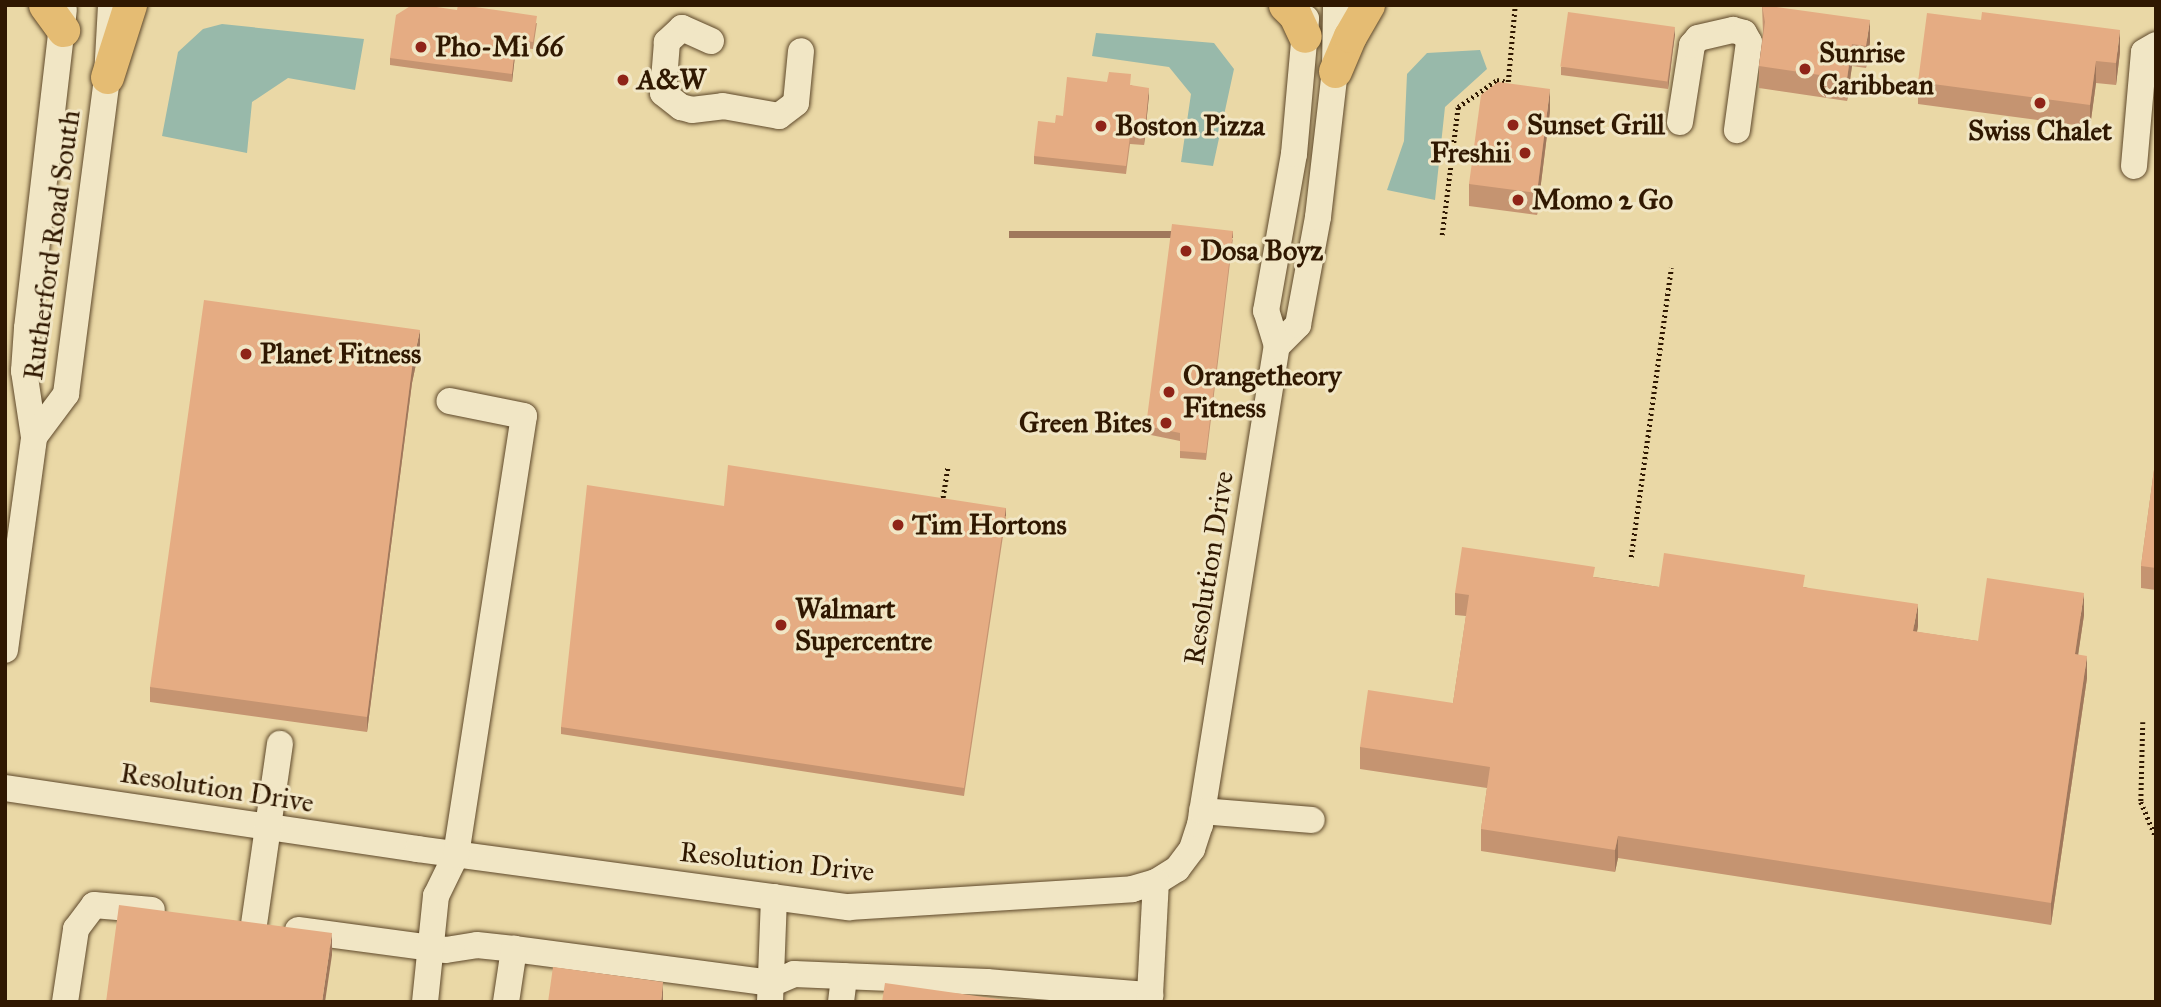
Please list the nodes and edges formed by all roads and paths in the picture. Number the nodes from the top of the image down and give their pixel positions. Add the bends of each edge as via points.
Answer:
1 (111, 5) edge
2 (130, 5) edge
3 (1285, 5) edge
4 (1336, 5) edge
5 (1368, 5) edge
6 (1515, 5) edge
7 (57, 14) edge
8 (1306, 21) edge
9 (711, 41) dead end
10 (2156, 45) edge
11 (801, 51) dead end
12 (1335, 71) junction
13 (107, 77) junction
14 (1680, 122) dead end
15 (1737, 130) dead end
16 (2134, 166) dead end
17 (1442, 235) dead end
18 (1671, 268) dead end
19 (16, 328) edge
20 (1277, 346) junction
21 (449, 401) dead end
22 (34, 437) junction
23 (948, 466) dead end
24 (15, 505) edge
25 (941, 506) edge
26 (1632, 557) dead end
27 (5, 650) edge
28 (2143, 722) dead end
29 (280, 744) dead end
30 (5, 788) edge
31 (1202, 811) junction
32 (1312, 820) dead end
33 (268, 827) junction
34 (2156, 838) edge
35 (456, 855) junction
36 (1156, 882) junction
37 (774, 897) junction
38 (173, 913) edge
39 (227, 920) edge
40 (254, 924) junction
41 (432, 948) junction
42 (514, 949) junction
43 (842, 989) edge
44 (771, 992) edge
45 (65, 1002) edge
46 (425, 1002) edge
47 (506, 1002) edge

1 - 13 street, Rutherford Road South
2 - 13 main road
3 - 8 main road
4 - 12 street
5 - 12 main road
6 - 17 path via 1508,82 1497,80 1458,107
7 - 19 street
8 - 20 street, Resolution Drive via 1294,154 1266,312
9 - 11 street via 682,28 667,43 663,93 681,107 723,106 779,116 796,103
10 - 16 street via 2144,52
12 - 20 street via 1318,217 1298,325
13 - 22 street, Rutherford Road South via 66,394
14 - 15 street via 1692,45 1698,38 1733,30 1744,33 1749,42
18 - 26 path
19 - 22 street
20 - 31 street, Resolution Drive
21 - 35 street via 524,416
22 - 24 street, Rutherford Road South
23 - 25 path
24 - 27 street, Rutherford Road South
28 - 34 path via 2141,802
29 - 33 street
30 - 33 street, Resolution Drive
31 - 32 street
31 - 36 street, Resolution Drive via 1192,849 1177,869
33 - 35 street, Resolution Drive
33 - 40 street
35 - 37 street, Resolution Drive
35 - 41 street via 436,896
36 - 37 street, Resolution Drive via 1132,889 849,907
36 - 43 street via 1150,995 988,982
37 - 44 street
38 - 45 street via 94,905 76,929
39 - 40 street
40 - 41 street
41 - 42 street via 477,945
41 - 46 street
42 - 44 street
42 - 47 street
43 - 44 street via 794,974

